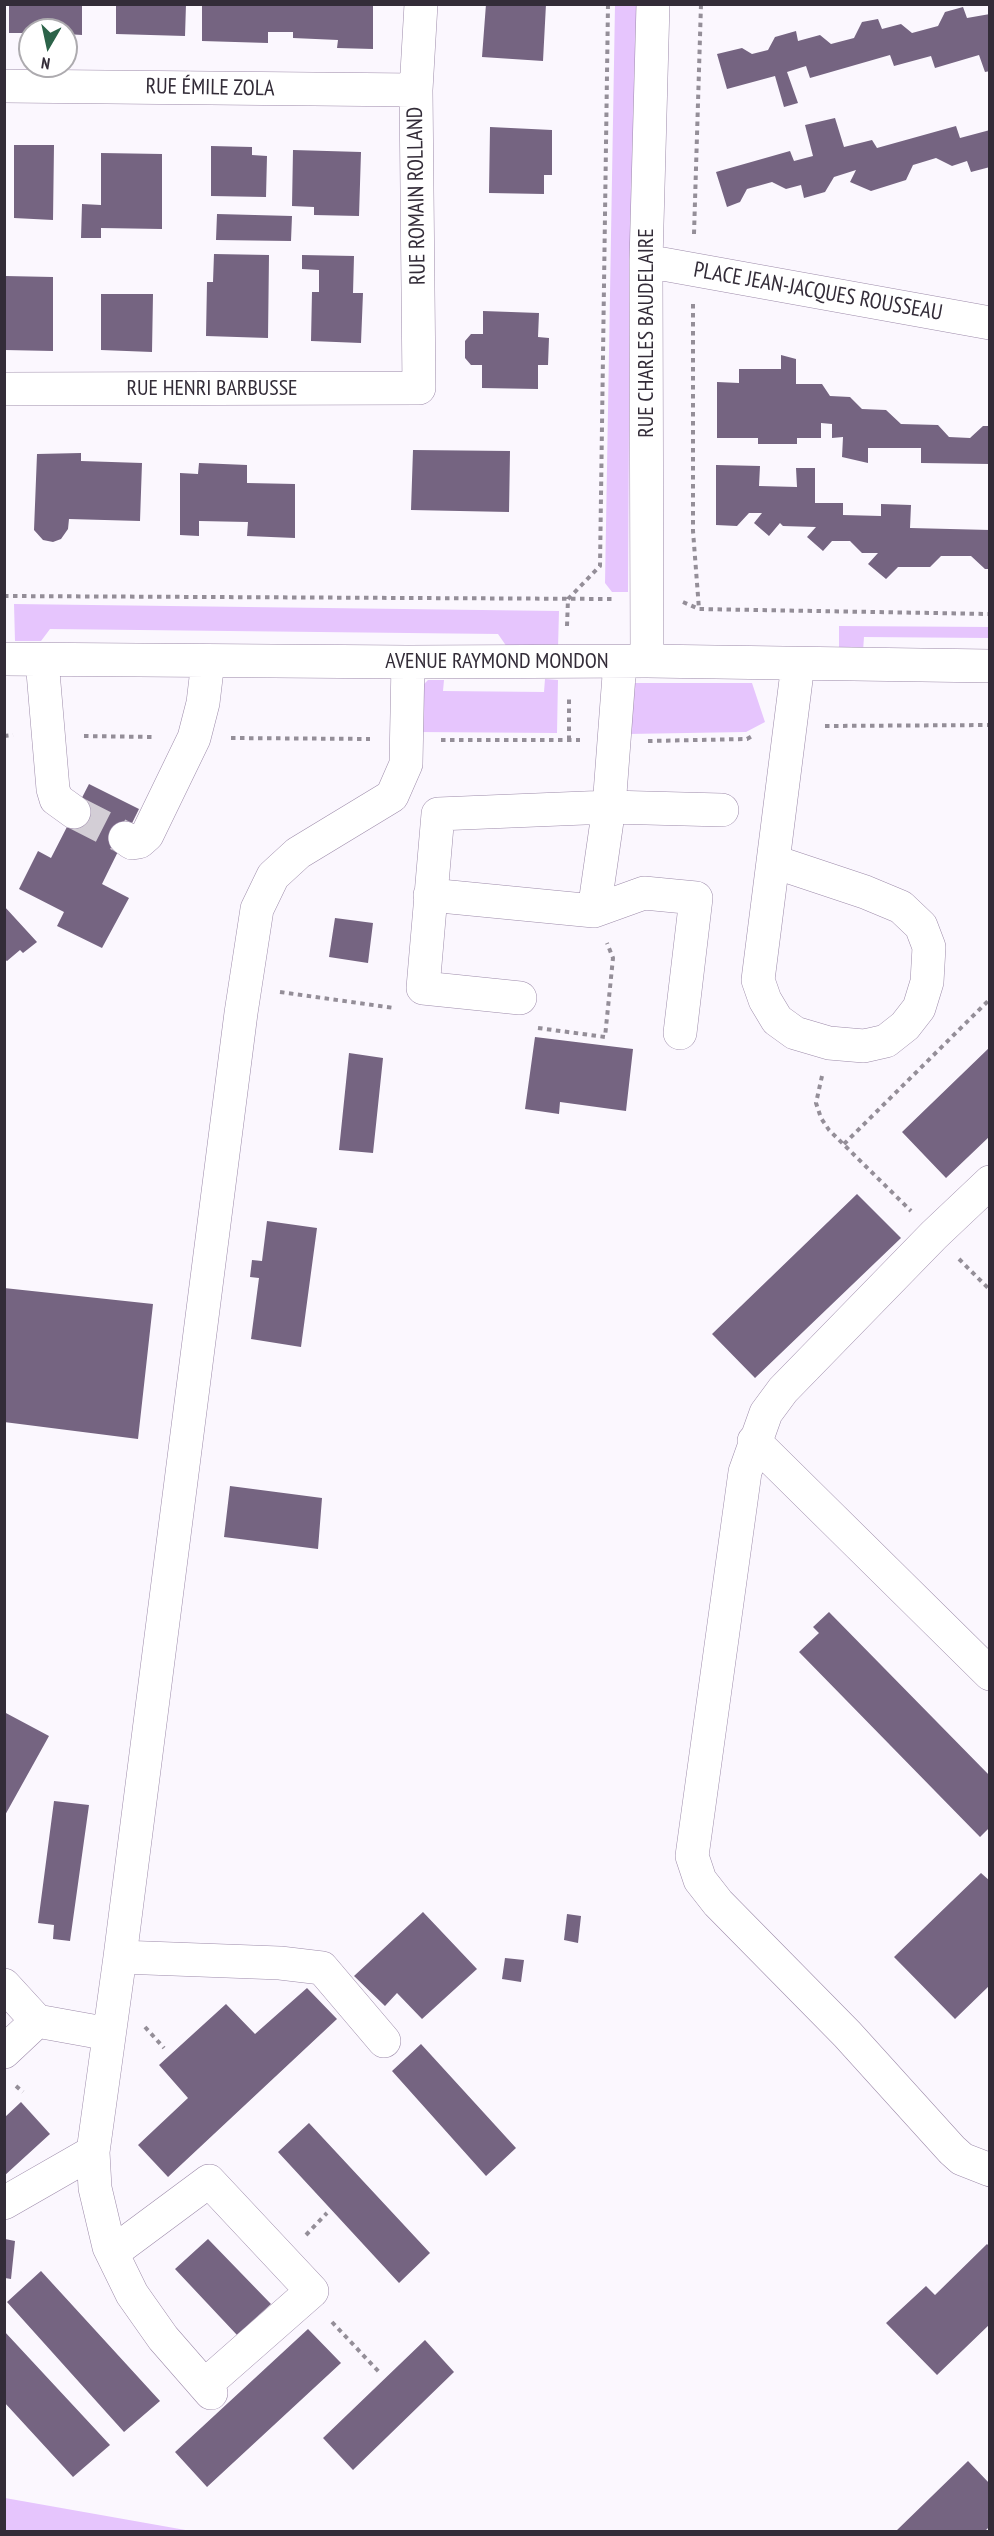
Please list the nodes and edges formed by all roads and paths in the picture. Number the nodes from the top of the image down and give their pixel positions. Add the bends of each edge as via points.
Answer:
1 (420, 4) edge
2 (608, 4) edge
3 (653, 4) edge
4 (4, 86) edge
5 (416, 90) junction
6 (646, 261) junction
7 (990, 323) edge
8 (419, 388) joint
9 (4, 389) edge
10 (4, 596) edge
11 (568, 599) junction
12 (625, 599) dead end
13 (681, 602) dead end
14 (990, 614) edge
15 (567, 633) dead end
16 (4, 659) edge
17 (42, 660) junction
18 (208, 661) junction
19 (634, 661) junction
20 (408, 662) junction
21 (798, 664) junction
22 (990, 666) edge
23 (569, 684) dead end
24 (990, 725) edge
25 (790, 726) junction
26 (48, 735) junction
27 (4, 736) edge
28 (194, 738) junction
29 (406, 740) junction
30 (569, 740) junction
31 (615, 741) junction
32 (609, 807) junction
33 (722, 810) dead end
34 (74, 812) tunnel mouth
35 (125, 838) tunnel mouth
36 (775, 862) junction
37 (430, 895) junction
38 (594, 911) junction
39 (520, 998) dead end
40 (990, 999) edge
41 (680, 1033) dead end
42 (829, 1043) junction
43 (844, 1144) junction
44 (990, 1182) edge
45 (934, 1234) junction
46 (990, 1290) edge
47 (754, 1441) junction
48 (990, 1674) edge
49 (120, 1957) junction
50 (4, 1985) edge
51 (37, 2021) junction
52 (109, 2034) junction
53 (384, 2041) dead end
54 (4, 2052) edge
55 (93, 2152) junction
56 (990, 2170) edge
57 (4, 2203) edge
58 (112, 2253) junction
59 (307, 2295) junction
60 (379, 2372) dead end

1 - 5 street, RUE ROMAIN ROLLAND
2 - 11 path via 600,566
3 - 6 street, RUE CHARLES BAUDELAIRE
4 - 5 street, RUE ÉMILE ZOLA
5 - 8 street, RUE ROMAIN ROLLAND
6 - 7 street, PLACE JEAN-JACQUES ROUSSEAU
6 - 19 street, RUE CHARLES BAUDELAIRE
8 - 9 street, RUE HENRI BARBUSSE
10 - 11 path
11 - 12 path
11 - 15 path
13 - 14 path via 699,609
16 - 17 street, AVENUE RAYMOND MONDON
17 - 18 street, AVENUE RAYMOND MONDON
17 - 26 street
18 - 20 street, AVENUE RAYMOND MONDON
18 - 28 street
19 - 20 street, AVENUE RAYMOND MONDON
19 - 21 street, AVENUE RAYMOND MONDON
19 - 31 street, RUE CHARLES BAUDELAIRE
20 - 29 street
21 - 22 street, AVENUE RAYMOND MONDON
21 - 25 street
23 - 30 path
24 - 25 path
25 - 31 path via 769,728 747,739
25 - 36 street
26 - 27 path
26 - 28 path
26 - 34 street via 56,799
28 - 29 path
28 - 35 street via 147,835 132,843
29 - 30 path
29 - 49 street via 406,764 392,796 298,853 273,876 257,909
30 - 31 path
31 - 32 street, RUE CHARLES BAUDELAIRE
32 - 33 street
32 - 37 street via 438,814
32 - 38 street, RUE CHARLES BAUDELAIRE
36 - 42 street via 758,981 777,1020 795,1033
36 - 42 street via 901,907 921,926 929,947 927,982 919,1008 905,1026 886,1041 864,1046
37 - 38 street
37 - 39 street via 423,988
38 - 41 street via 644,893 696,898
40 - 43 path
42 - 43 path via 816,1103 825,1124
43 - 45 path
44 - 45 street
45 - 46 path
45 - 47 street via 783,1390 766,1413
47 - 48 street
47 - 56 street via 746,1472 692,1856 700,1880 718,1903 847,2034 952,2150 962,2159
49 - 52 street
49 - 53 street via 322,1968
50 - 51 street
51 - 52 street
51 - 54 street
52 - 55 street
55 - 57 street
55 - 58 street via 95,2188
58 - 59 street via 209,2181 312,2291
58 - 59 street via 132,2294 163,2338 208,2389
59 - 60 path

